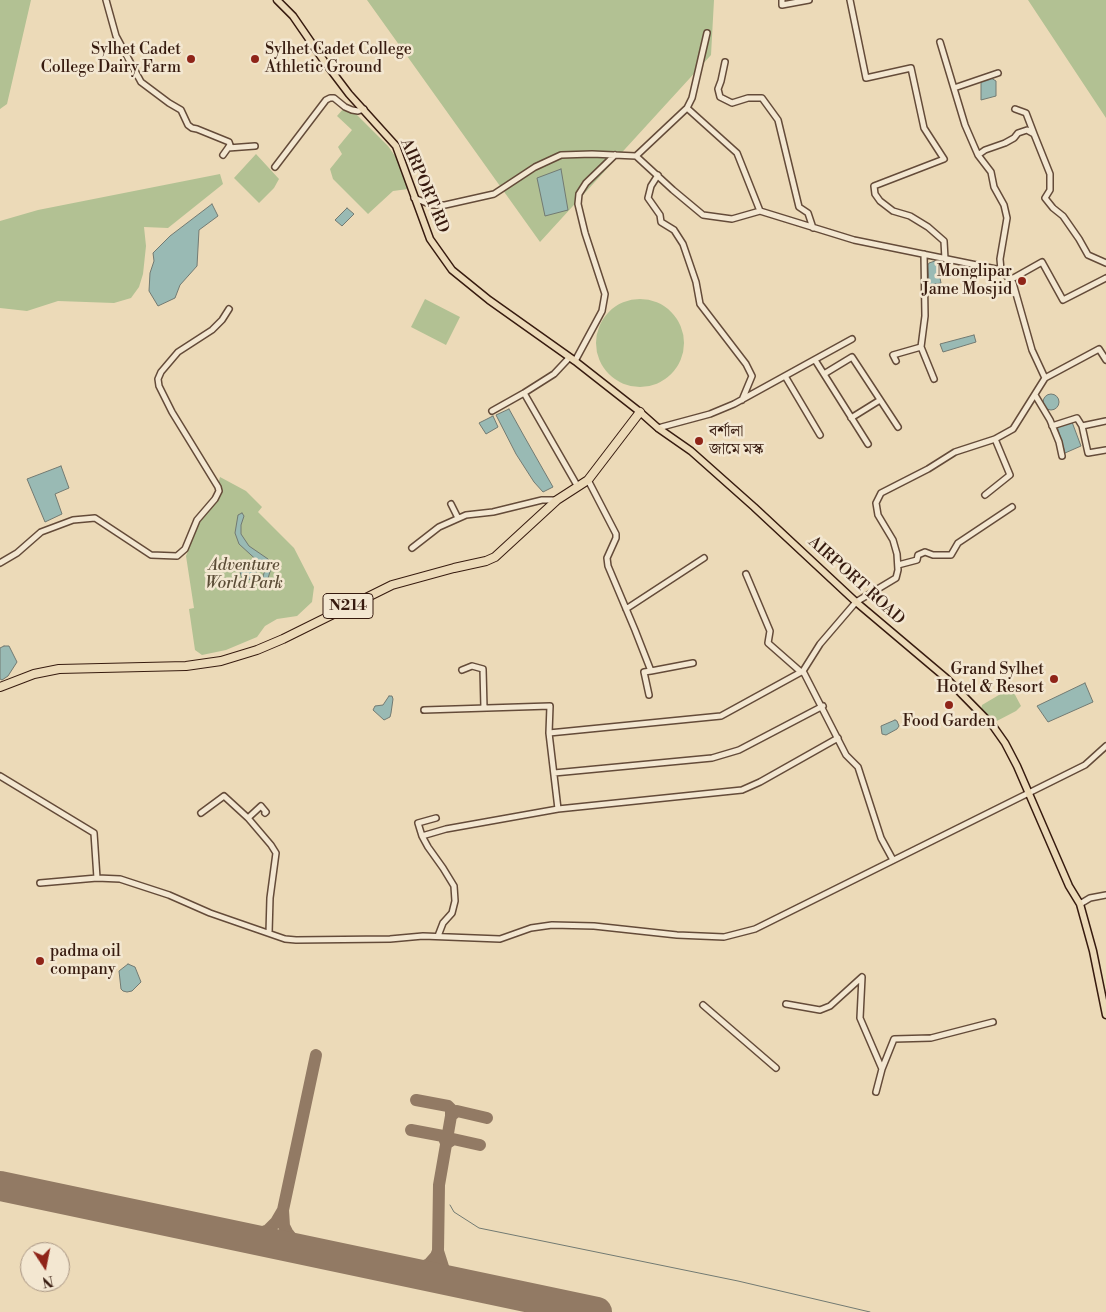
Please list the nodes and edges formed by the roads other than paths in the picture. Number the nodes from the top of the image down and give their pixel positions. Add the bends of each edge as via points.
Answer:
1 (106, 0) edge
2 (277, 0) edge
3 (782, 0) edge
4 (809, 0) edge
5 (850, 0) edge
6 (707, 33) dead end
7 (940, 42) dead end
8 (725, 62) dead end
9 (998, 73) dead end
10 (954, 88) junction
11 (687, 108) junction
12 (364, 109) junction
13 (1015, 109) dead end
14 (1034, 134) junction
15 (255, 146) dead end
16 (228, 148) junction
17 (223, 155) dead end
18 (615, 155) junction
19 (978, 155) junction
20 (636, 156) junction
21 (275, 167) dead end
22 (658, 175) junction
23 (414, 198) junction
24 (760, 211) junction
25 (813, 228) junction
26 (924, 254) junction
27 (945, 259) junction
28 (1106, 263) edge
29 (1001, 270) junction
30 (1106, 277) edge
31 (1010, 280) junction
32 (229, 309) dead end
33 (852, 339) dead end
34 (921, 347) junction
35 (572, 359) junction
36 (815, 360) junction
37 (1106, 360) edge
38 (896, 361) dead end
39 (824, 374) junction
40 (785, 376) junction
41 (1045, 378) junction
42 (934, 379) dead end
43 (524, 393) junction
44 (1035, 395) junction
45 (742, 400) junction
46 (880, 400) junction
47 (492, 411) dead end
48 (640, 412) junction
49 (851, 418) junction
50 (1106, 420) edge
51 (1052, 426) junction
52 (1082, 426) junction
53 (898, 427) dead end
54 (658, 428) junction
55 (820, 435) dead end
56 (995, 439) junction
57 (868, 444) dead end
58 (1106, 450) edge
59 (1062, 456) dead end
60 (588, 480) junction
61 (578, 487) junction
62 (985, 495) dead end
63 (557, 500) junction
64 (451, 504) dead end
65 (1012, 507) dead end
66 (458, 518) junction
67 (412, 548) dead end
68 (704, 558) dead end
69 (0, 563) edge
70 (898, 565) junction
71 (746, 574) dead end
72 (856, 602) junction
73 (626, 609) junction
74 (693, 663) dead end
75 (462, 670) dead end
76 (651, 671) junction
77 (802, 672) junction
78 (0, 687) edge
79 (649, 695) dead end
80 (822, 706) junction
81 (484, 708) junction
82 (424, 710) dead end
83 (549, 733) junction
84 (838, 738) junction
85 (1106, 746) edge
86 (554, 772) junction
87 (0, 776) edge
88 (1028, 792) junction
89 (558, 809) junction
90 (201, 813) dead end
91 (265, 813) dead end
92 (248, 818) junction
93 (436, 818) dead end
94 (422, 836) junction
95 (893, 860) junction
96 (97, 878) junction
97 (40, 883) dead end
98 (1106, 895) edge
99 (1080, 904) junction
100 (269, 933) junction
101 (438, 936) junction
102 (786, 1004) dead end
103 (703, 1005) dead end
104 (1106, 1015) edge
105 (993, 1022) dead end
106 (776, 1068) dead end
107 (882, 1070) junction
108 (876, 1092) dead end

1 - 16 street via 116,36 141,82 181,110 188,125 229,142
2 - 12 main road, AIRPORT RD via 293,16 329,68
3 - 4 street via 782,5
5 - 27 street via 866,78 911,68 924,128 944,158 874,186 875,194 893,211 910,216 944,241
6 - 11 street
7 - 10 street
8 - 25 street via 718,89 720,97 732,103 762,98 778,120 799,206 808,213
9 - 10 street
10 - 19 street
11 - 20 street
11 - 24 street via 736,153
12 - 21 street via 352,110 330,98 326,100
12 - 23 main road, AIRPORT RD via 396,146
13 - 14 street via 1026,113
14 - 19 street via 1026,130
14 - 28 street via 1050,174 1050,190 1045,198 1048,204 1063,216 1088,255
15 - 16 street
16 - 17 street
18 - 20 street
18 - 23 street via 561,155 535,167 494,194 465,202 432,205
18 - 35 street via 580,194 578,204 585,233 605,294 602,311
19 - 29 street via 990,172 1007,218
20 - 22 street
22 - 24 street via 703,215 732,219
22 - 45 street via 648,198 661,222 674,230 683,244 700,304 752,376
23 - 35 main road, AIRPORT RD via 430,239 452,270
24 - 25 street
25 - 26 street
26 - 27 street
26 - 34 street via 925,316
27 - 29 street
29 - 31 street
30 - 31 street via 1063,300 1042,262
31 - 41 street via 1032,350
32 - 69 street via 212,330 178,352 158,379 172,412 218,487 215,498 197,520 185,549 177,556 151,555 95,518 73,520 41,532
33 - 36 street
34 - 38 street via 893,355
34 - 42 street
35 - 43 street
35 - 48 main road, AIRPORT RD
36 - 39 street
36 - 40 street
37 - 41 street via 1099,349
39 - 46 street via 852,357
39 - 49 street
40 - 45 street
40 - 55 street
41 - 44 street
43 - 47 street
43 - 61 street
44 - 51 street
44 - 56 street via 1013,429
45 - 54 street via 710,414
46 - 49 street
46 - 53 street
48 - 54 main road, AIRPORT ROAD
48 - 60 highway, N214
49 - 57 street
50 - 52 street
51 - 52 street via 1077,418
51 - 59 street
52 - 58 street via 1088,453
54 - 72 main road, AIRPORT ROAD via 690,451
56 - 62 street via 1010,475
56 - 70 street via 956,452 881,493 876,503 878,515 893,540
60 - 61 highway, N214
60 - 73 street via 616,534 607,558 608,566
61 - 63 highway, N214
63 - 66 street via 542,500
63 - 78 highway, N214 via 495,557 392,584 283,639 233,658 186,666 54,670
64 - 66 street
65 - 70 street via 958,542 951,555 925,552 916,560
66 - 67 street via 439,527
68 - 73 street
70 - 72 street via 896,578
71 - 77 street via 770,631 768,643
72 - 77 street via 820,644
72 - 88 main road, AIRPORT ROAD via 946,678 987,720 1005,743
73 - 76 street
74 - 76 street
75 - 81 street via 472,666 483,669
76 - 79 street via 644,672
77 - 80 street
77 - 83 street via 721,716
80 - 84 street
80 - 86 street via 739,750 712,758
81 - 82 street
81 - 83 street via 550,706
83 - 86 street
84 - 89 street via 742,790
84 - 95 street via 846,755 858,767 881,838
85 - 88 street via 1085,766
86 - 89 street
87 - 96 street via 94,833
88 - 95 street
88 - 99 main road, AIRPORT ROAD
89 - 94 street
90 - 92 street via 224,796
91 - 92 street via 261,806
92 - 100 street via 276,853
93 - 94 street via 418,823
94 - 101 street via 454,886 452,913
95 - 101 street via 755,929 724,937 552,924 500,939
96 - 97 street
96 - 100 street via 120,879
98 - 99 street
99 - 104 main road, AIRPORT ROAD
100 - 101 street via 286,939 312,940
102 - 107 street via 820,1010 830,1006 862,977 860,1018
103 - 106 street
105 - 107 street via 931,1038 894,1039
107 - 108 street

